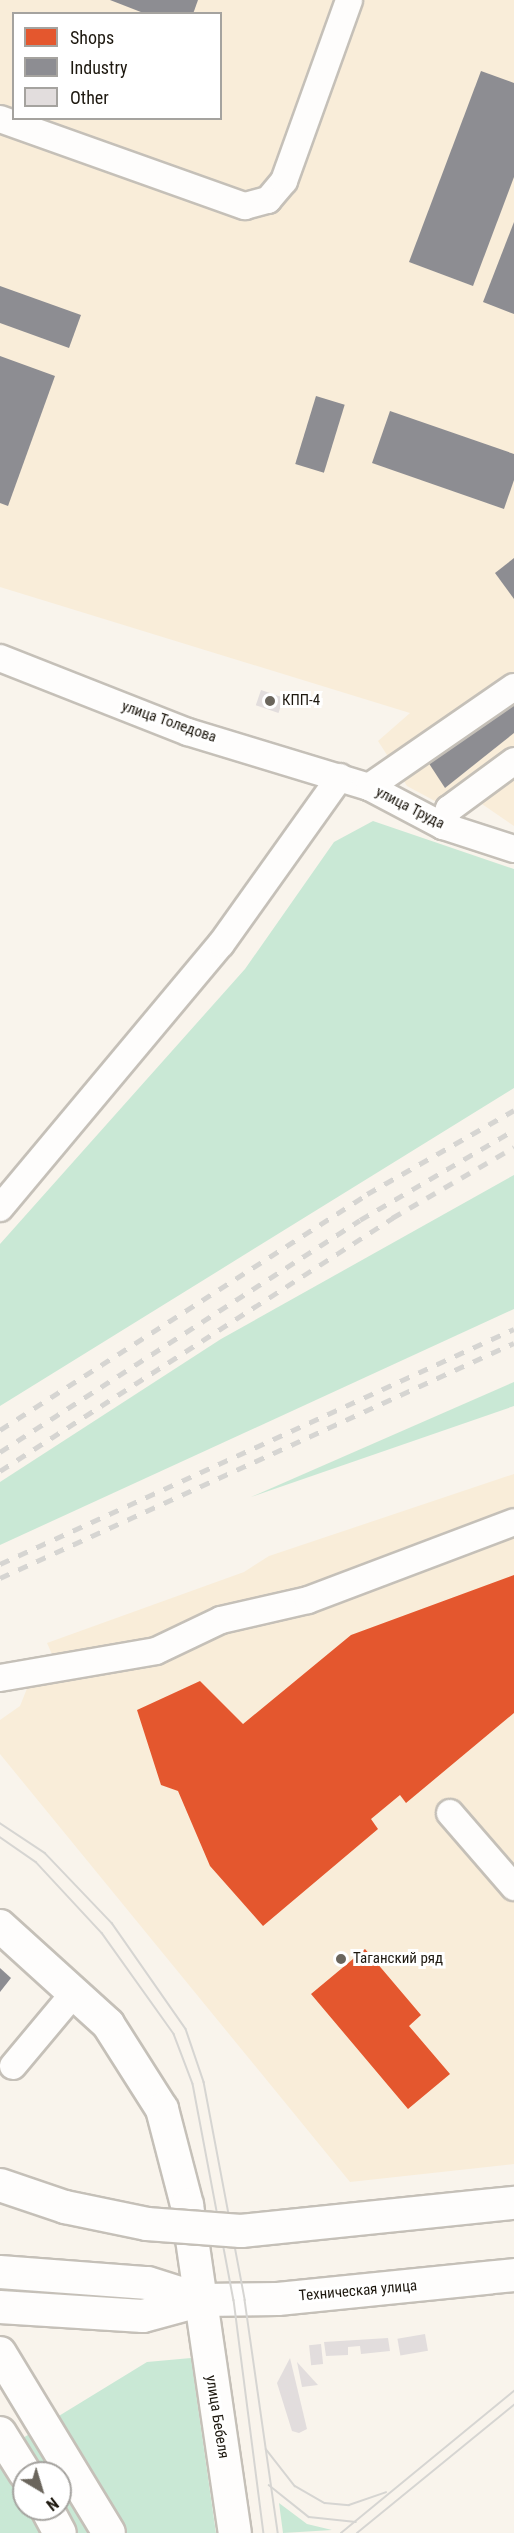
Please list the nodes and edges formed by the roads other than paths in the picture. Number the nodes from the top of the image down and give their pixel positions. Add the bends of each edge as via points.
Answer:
1 (349, 0) edge
2 (0, 119) edge
3 (0, 658) edge
4 (514, 687) edge
5 (514, 761) edge
6 (340, 777) junction
7 (369, 787) junction
8 (443, 826) junction
9 (514, 849) edge
10 (0, 1208) edge
11 (514, 1522) edge
12 (0, 1678) edge
13 (450, 1813) dead end
14 (514, 1887) edge
15 (0, 1926) edge
16 (74, 1993) junction
17 (13, 2066) dead end
18 (0, 2185) edge
19 (514, 2203) edge
20 (0, 2272) edge
21 (514, 2275) edge
22 (202, 2300) junction
23 (0, 2307) edge
24 (0, 2353) edge
25 (0, 2433) edge
26 (18, 2461) edge
27 (109, 2533) edge
28 (235, 2533) edge

1 - 2 street via 284,181 268,200 245,206
3 - 6 street, улица Толедова via 188,732
4 - 7 street
5 - 8 street via 449,809
6 - 7 street, улица Труда
6 - 10 street via 214,953
7 - 8 street, улица Труда
8 - 9 street, улица Труда
11 - 12 street via 308,1600 221,1620 156,1651
13 - 14 street
15 - 16 main road, улица Бебеля
16 - 17 street
16 - 22 main road, улица Бебеля via 129,2051 162,2109 187,2205
18 - 19 main road, bridge via 147,2224 241,2231
20 - 22 main road, Техническая улица via 147,2283
21 - 22 main road, Техническая улица via 278,2299
22 - 23 main road, Техническая улица via 143,2316
22 - 28 main road, улица Бебеля
24 - 27 main road
25 - 26 main road

